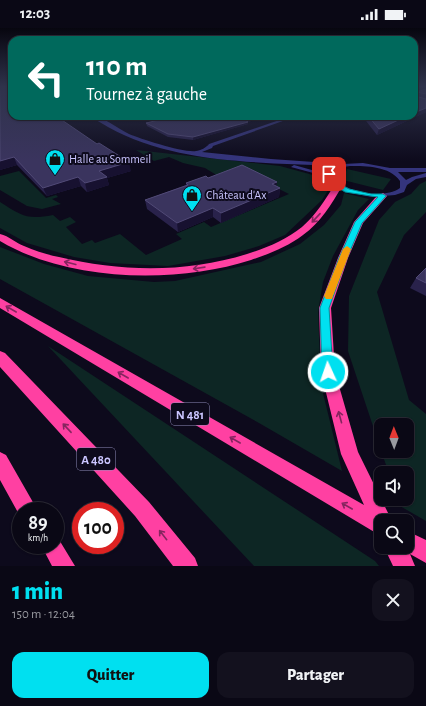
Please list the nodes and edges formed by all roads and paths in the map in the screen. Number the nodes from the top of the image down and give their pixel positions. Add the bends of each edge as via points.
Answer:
1 (99, 120) edge
2 (286, 120) edge
3 (196, 153) junction
4 (255, 160) junction
5 (342, 165) junction
6 (388, 170) junction
7 (426, 170) edge
8 (426, 175) edge
9 (329, 178) junction
10 (404, 184) junction
11 (338, 186) junction
12 (383, 196) junction
13 (0, 238) edge
14 (0, 302) edge
15 (0, 357) edge
16 (0, 461) edge
17 (0, 480) edge
18 (16, 491) junction
19 (23, 502) edge
20 (379, 514) edge
21 (374, 522) edge
22 (414, 545) edge
23 (426, 552) edge
24 (56, 554) edge
25 (398, 554) edge
26 (64, 566) edge
27 (186, 566) edge
28 (404, 566) edge

1 - 3 street via 142,141
2 - 3 street
3 - 4 street
4 - 5 street
4 - 9 street via 301,168
5 - 6 street via 359,164
5 - 9 street via 331,170
6 - 7 street
6 - 10 street via 402,179
8 - 10 street
9 - 11 street
10 - 12 street via 404,188 399,192
11 - 12 street via 359,194
11 -> 13 highway via 325,208 305,229 290,239 245,259 212,266 149,272 88,267 26,251
20 -> 12 highway via 350,454 328,372 325,308 359,222
21 -> 14 highway, N 481
27 -> 15 highway, A 480 via 142,509
16 - 18 highway
17 - 18 highway
18 - 19 highway
22 - 23 highway
24 - 26 highway
25 - 28 highway

